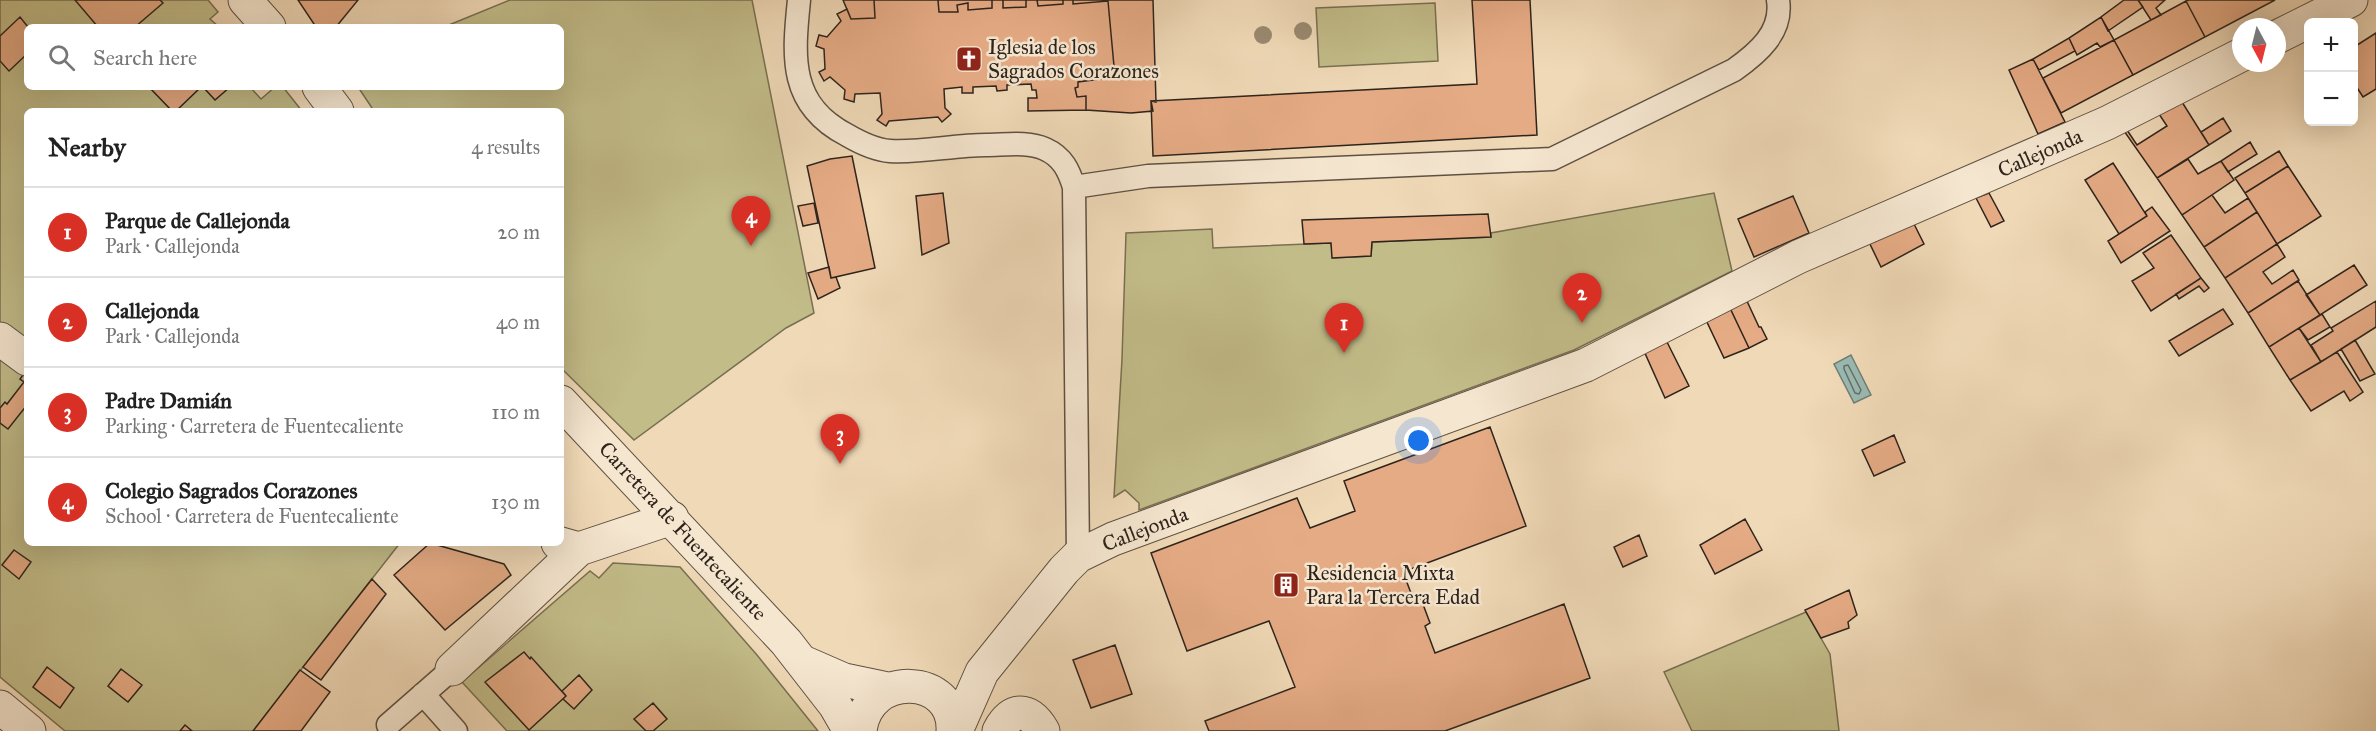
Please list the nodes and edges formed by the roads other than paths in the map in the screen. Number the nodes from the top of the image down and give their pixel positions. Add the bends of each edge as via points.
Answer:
1 (245, 0) edge
2 (799, 0) edge
3 (1778, 0) edge
4 (2351, 0) edge
5 (266, 24) edge
6 (2286, 32) edge
7 (2232, 60) edge
8 (321, 90) edge
9 (335, 108) edge
10 (1074, 188) junction
11 (0, 339) edge
12 (24, 357) edge
13 (564, 405) edge
14 (672, 518) junction
15 (568, 546) edge
16 (1078, 556) junction
17 (803, 662) junction
18 (452, 669) joint
19 (982, 672) junction
20 (901, 688) junction
21 (423, 694) junction
22 (0, 707) edge
23 (388, 726) dead end
24 (29, 731) edge
25 (456, 731) edge
26 (850, 731) edge
27 (860, 731) edge
28 (955, 731) edge
29 (999, 731) edge
30 (1043, 731) edge

1 - 5 street
2 - 10 lane via 796,72 808,104 833,128 888,151 1010,145 1045,149 1068,167
3 - 10 lane via 1776,29 1756,54 1734,70 1552,159 1148,176
4 - 6 street
7 - 16 street, Callejonda via 2107,123 1798,257 1586,365 1113,539
8 - 9 street
10 - 16 lane
11 - 12 street
13 - 14 street, Carretera de Fuentecaliente
14 - 15 street
14 - 17 street, Carretera de Fuentecaliente
15 - 18 street
16 - 19 street, Callejonda
17 - 20 street, Carretera de Fuentecaliente via 844,680
17 - 26 street, Carretera de Fuentecaliente
18 - 21 lane
19 - 20 street
19 - 28 street, Callejonda
20 - 27 street via 876,697 867,707
20 - 28 street via 929,691 941,700 950,712
21 - 23 lane
21 - 25 lane
22 - 24 street
29 - 30 street via 1008,717 1021,712 1037,721

